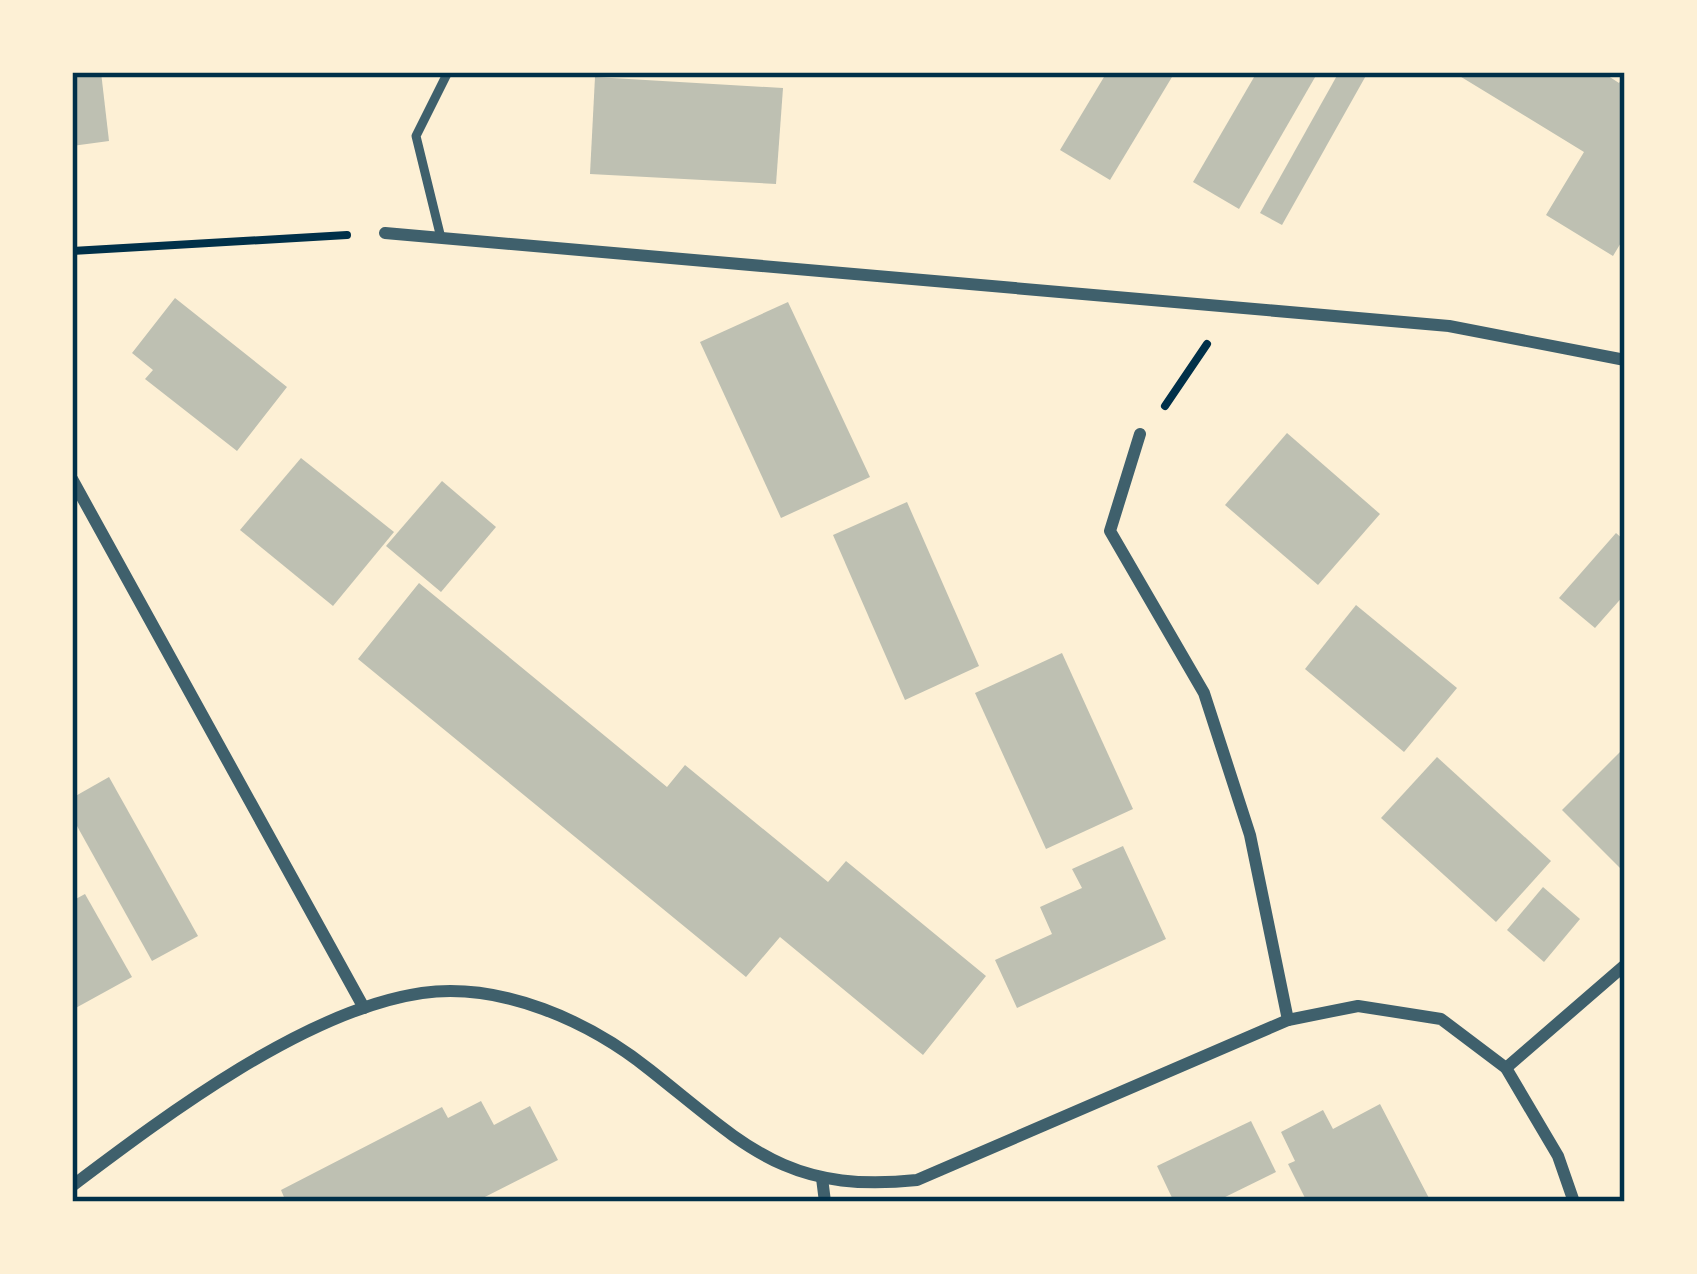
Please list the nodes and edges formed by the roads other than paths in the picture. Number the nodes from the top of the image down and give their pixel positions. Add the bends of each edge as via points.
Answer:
1 (448, 72) edge
2 (385, 233) road end
3 (441, 238) junction
4 (1625, 360) edge
5 (1140, 434) road end
6 (72, 479) edge
7 (1625, 965) edge
8 (364, 1009) junction
9 (1288, 1020) junction
10 (1506, 1068) junction
11 (822, 1178) junction
12 (72, 1186) edge
13 (825, 1202) edge
14 (1574, 1202) edge

1 - 3 lane via 416,136
2 - 3 street
3 - 4 street via 1449,326
5 - 9 street via 1110,530 1204,693 1250,835
6 - 8 street
7 - 10 street
8 - 11 street via 423,993 537,1006 646,1066 730,1137
8 - 12 street via 235,1073
9 - 10 street via 1358,1006 1441,1019
9 - 11 street via 917,1180 867,1185
10 - 14 street via 1558,1156
11 - 13 street

